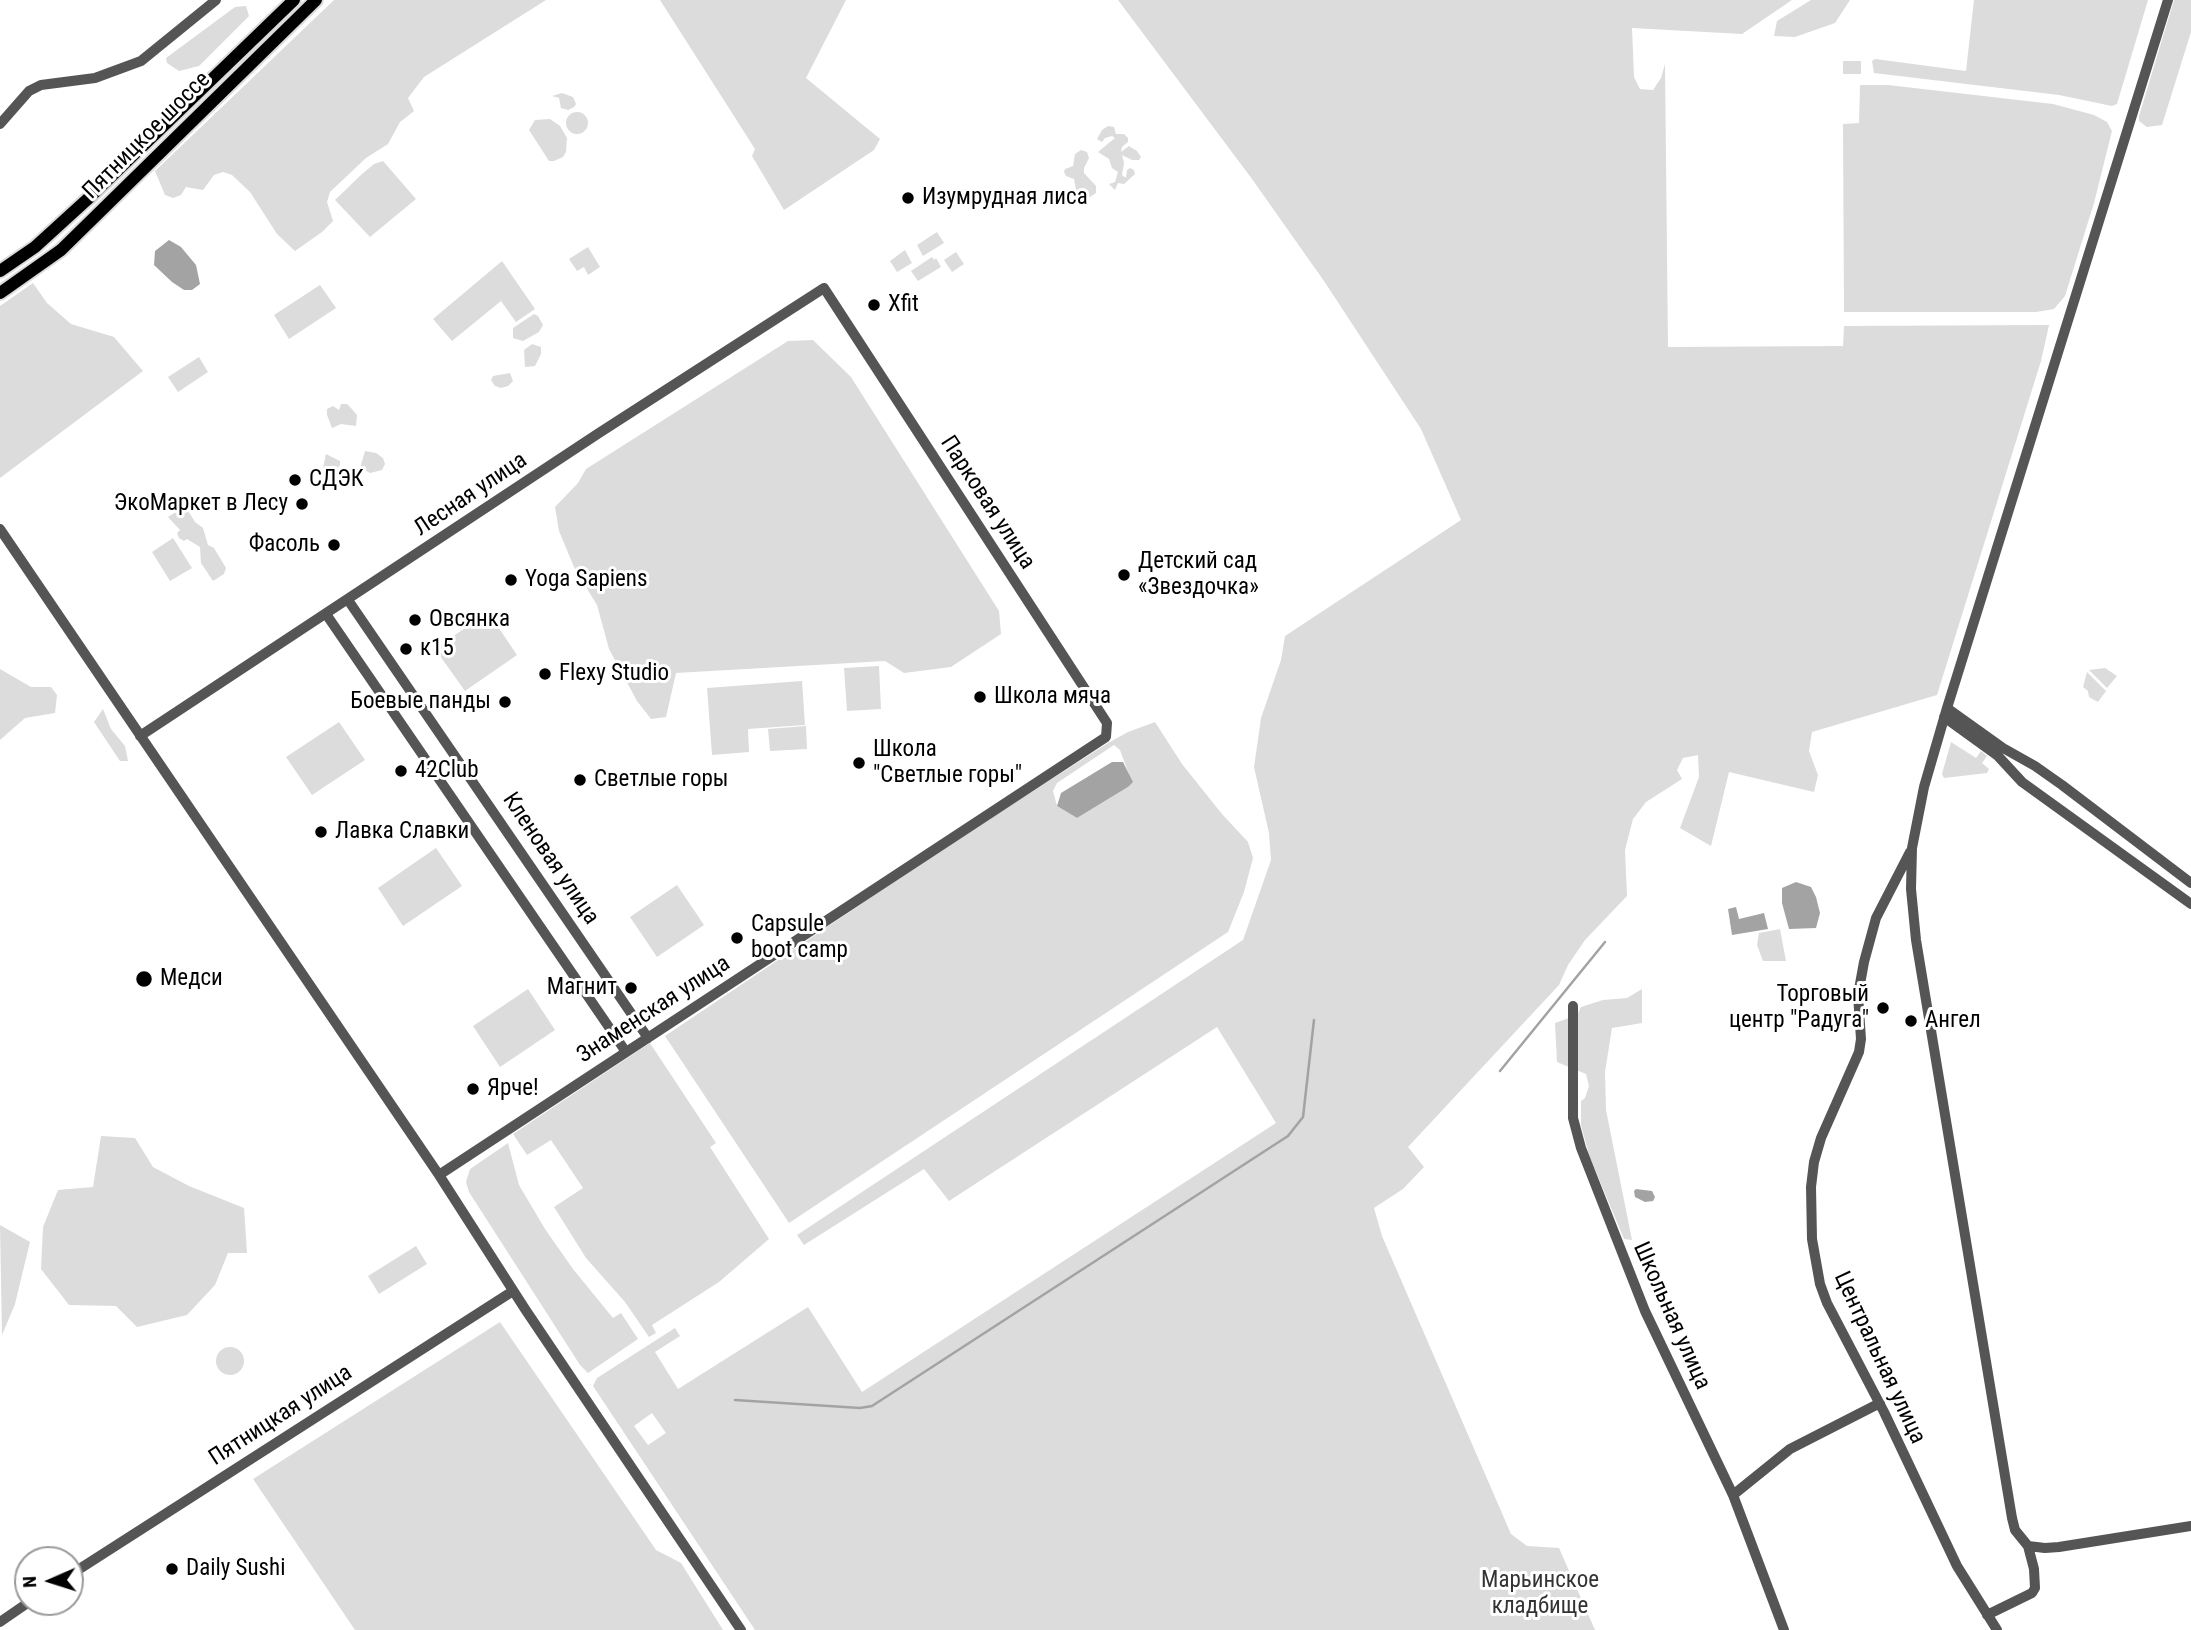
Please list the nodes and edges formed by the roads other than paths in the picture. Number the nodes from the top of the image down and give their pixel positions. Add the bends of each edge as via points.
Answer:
1 (216, 0) edge
2 (294, 0) edge
3 (316, 0) edge
4 (2168, 0) edge
5 (0, 124) edge
6 (0, 271) edge
7 (824, 288) joint
8 (0, 293) edge
9 (0, 529) edge
10 (348, 600) junction
11 (326, 614) junction
12 (1946, 712) junction
13 (141, 736) junction
14 (1102, 741) joint
15 (1912, 848) junction
16 (2191, 883) edge
17 (2191, 904) edge
18 (1573, 1006) dead end
19 (648, 1038) junction
20 (626, 1052) junction
21 (439, 1175) junction
22 (513, 1291) junction
23 (1880, 1403) junction
24 (1733, 1495) junction
25 (2191, 1526) edge
26 (2028, 1546) junction
27 (84, 1566) edge
28 (1987, 1615) junction
29 (741, 1630) edge
30 (1784, 1630) edge
31 (1997, 1630) edge

1 - 5 street via 141,61 95,78 41,85 29,91
2 - 6 main road, Пятницкое шоссе via 91,196 35,247
3 - 8 main road, Пятницкое шоссе via 61,250
4 - 12 street
7 - 10 street, Лесная улица
7 - 14 street, Парковая улица via 1107,723
9 - 13 street
10 - 11 street, Лесная улица
10 - 19 street, Кленовая улица
11 - 13 street, Лесная улица
11 - 20 street, Кленовая улица
12 - 15 street
12 - 16 street via 2035,766
12 - 17 street via 2022,782
13 - 21 street
14 - 19 street, Знаменская улица
15 - 23 street, Центральная улица via 1876,918 1860,980 1859,1052 1821,1138 1811,1187 1812,1239 1820,1284
15 - 26 street via 1913,919 1926,1006 2012,1518
18 - 24 street, Школьная улица via 1573,1118 1581,1148 1645,1311
19 - 20 street, Знаменская улица
20 - 21 street, Знаменская улица
21 - 22 street
22 - 27 street, Пятницкая улица
22 - 29 street
23 - 24 street via 1790,1449
23 - 28 street, Центральная улица via 1957,1566
24 - 30 street, Школьная улица
25 - 26 street via 2052,1548
26 - 28 street via 2035,1588
28 - 31 street, Центральная улица

